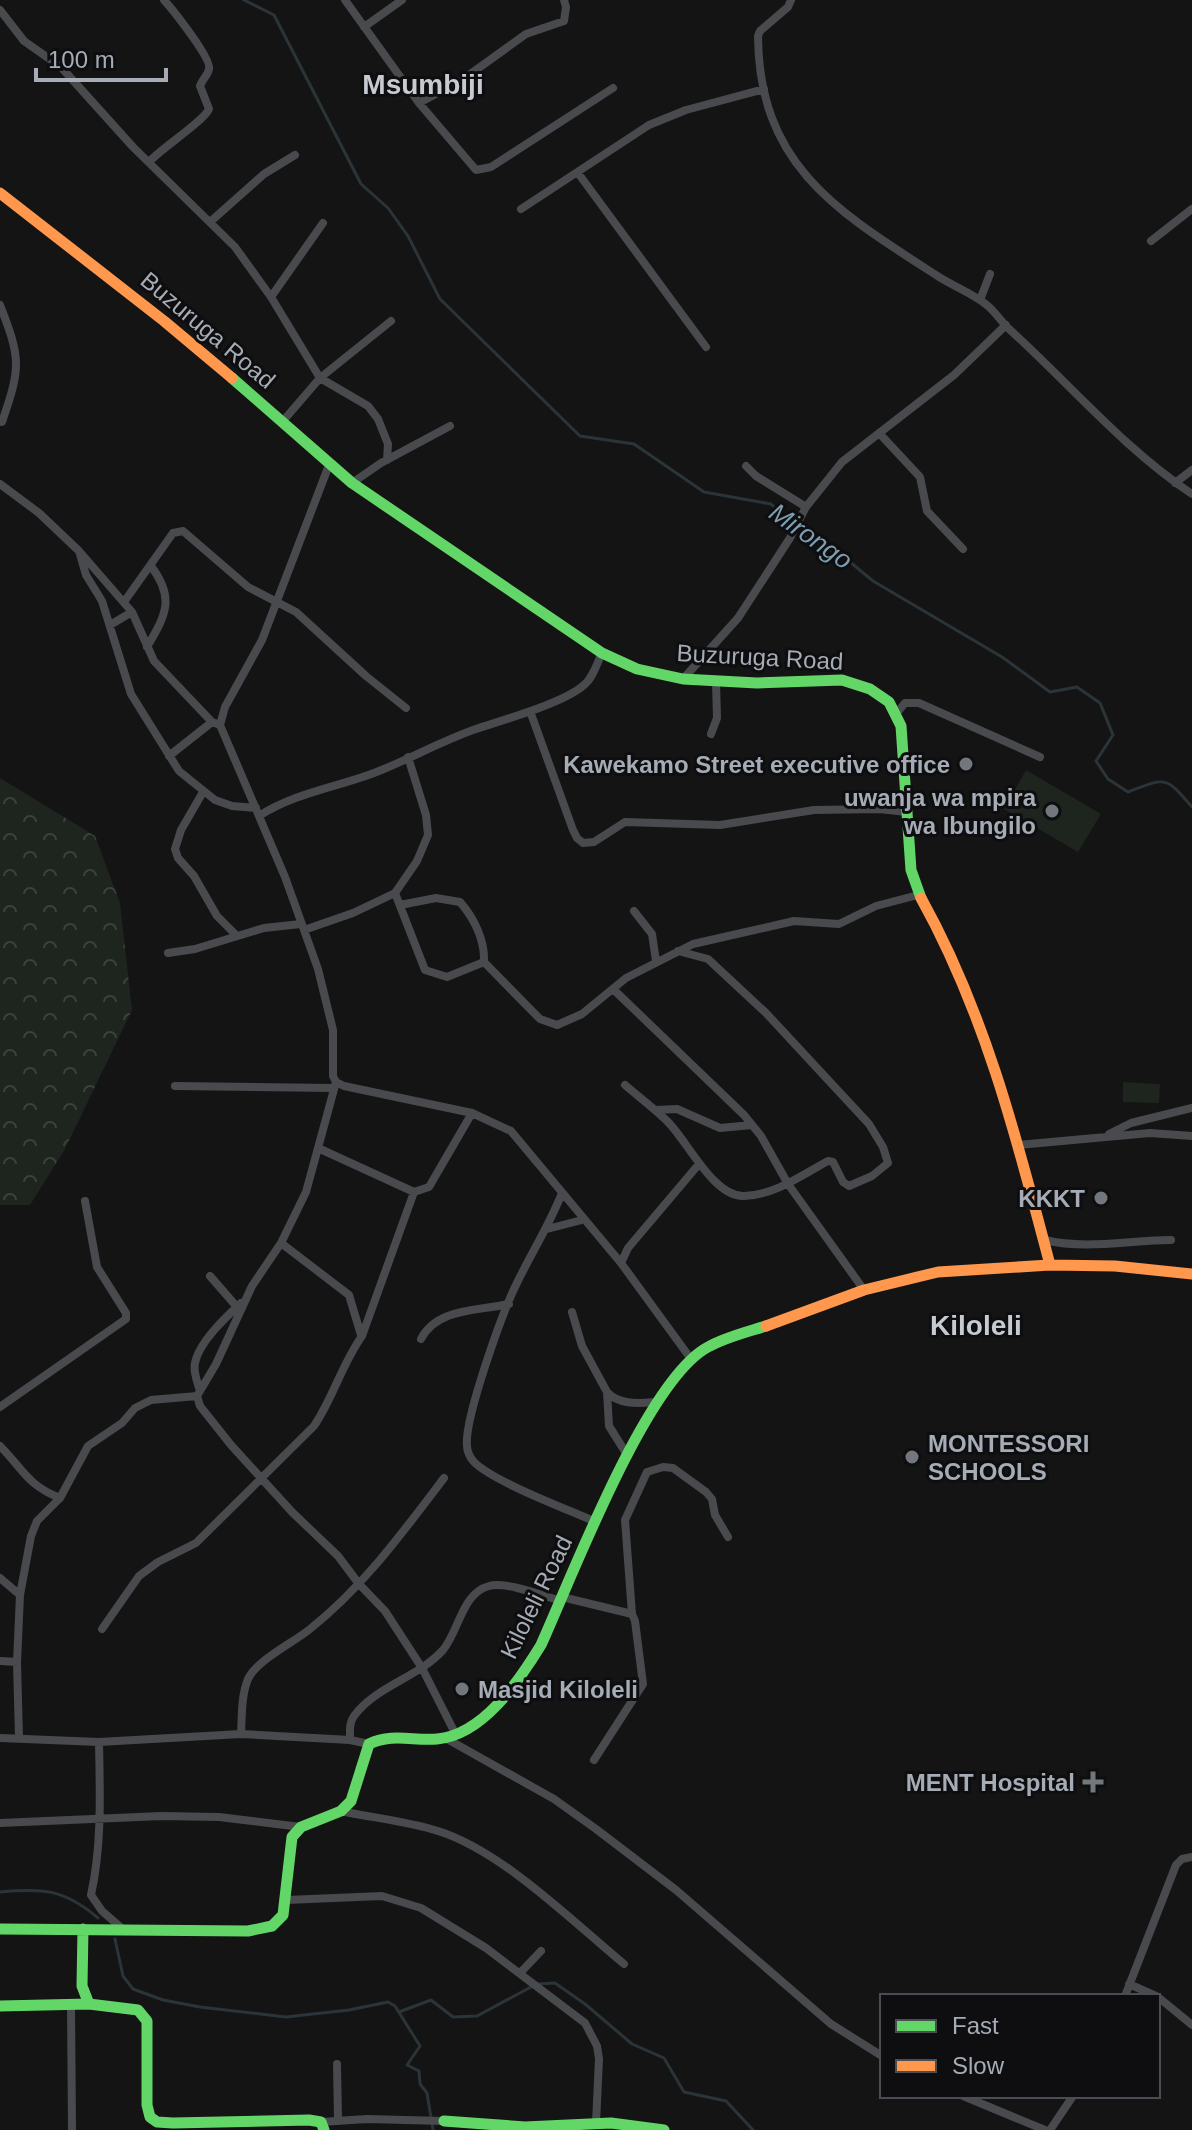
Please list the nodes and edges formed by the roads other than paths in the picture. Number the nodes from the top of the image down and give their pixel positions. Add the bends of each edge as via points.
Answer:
1 (164, 0) edge
2 (345, 0) edge
3 (402, 0) edge
4 (564, 0) edge
5 (791, 0) edge
6 (0, 10) edge
7 (364, 27) junction
8 (613, 88) dead end
9 (764, 89) junction
10 (419, 103) junction
11 (295, 155) dead end
12 (150, 161) junction
13 (578, 173) junction
14 (0, 193) edge
15 (521, 209) dead end
16 (1192, 209) edge
17 (210, 222) junction
18 (323, 223) dead end
19 (1151, 241) dead end
20 (990, 274) dead end
21 (271, 297) junction
22 (980, 300) junction
23 (0, 305) edge
24 (391, 321) dead end
25 (1006, 325) junction
26 (706, 347) dead end
27 (320, 378) junction
28 (283, 421) junction
29 (2, 422) dead end
30 (450, 426) dead end
31 (879, 433) junction
32 (387, 460) junction
33 (329, 465) junction
34 (746, 466) dead end
35 (1192, 470) edge
36 (352, 483) junction
37 (1175, 483) junction
38 (0, 484) edge
39 (1192, 494) edge
40 (806, 507) junction
41 (963, 549) dead end
42 (79, 551) junction
43 (151, 566) junction
44 (276, 601) junction
45 (124, 602) junction
46 (132, 612) junction
47 (110, 625) junction
48 (147, 647) junction
49 (602, 653) junction
50 (683, 679) junction
51 (716, 682) junction
52 (406, 708) dead end
53 (530, 711) junction
54 (896, 714) junction
55 (216, 723) junction
56 (711, 734) dead end
57 (169, 756) junction
58 (408, 757) junction
59 (1040, 757) dead end
60 (203, 792) junction
61 (257, 812) junction
62 (907, 812) junction
63 (395, 893) junction
64 (918, 895) junction
65 (400, 905) junction
66 (634, 911) dead end
67 (303, 927) junction
68 (236, 935) junction
69 (678, 951) junction
70 (168, 953) dead end
71 (656, 961) junction
72 (484, 962) junction
73 (613, 989) junction
74 (335, 1085) junction
75 (625, 1085) dead end
76 (175, 1086) dead end
77 (1192, 1108) edge
78 (655, 1110) junction
79 (472, 1113) junction
80 (752, 1125) junction
81 (1105, 1136) junction
82 (1192, 1136) edge
83 (1018, 1145) junction
84 (318, 1148) junction
85 (699, 1164) junction
86 (788, 1184) junction
87 (414, 1192) junction
88 (562, 1193) junction
89 (85, 1201) dead end
90 (582, 1220) junction
91 (547, 1229) junction
92 (1045, 1240) junction
93 (1171, 1240) dead end
94 (281, 1243) junction
95 (621, 1263) junction
96 (1050, 1265) junction
97 (1192, 1274) edge
98 (210, 1276) dead end
99 (864, 1290) junction
100 (246, 1298) junction
101 (509, 1304) junction
102 (237, 1307) junction
103 (572, 1312) dead end
104 (362, 1336) junction
105 (421, 1339) dead end
106 (691, 1359) junction
107 (198, 1392) junction
108 (607, 1392) junction
109 (658, 1402) junction
110 (0, 1407) edge
111 (0, 1446) edge
112 (626, 1453) junction
113 (262, 1478) junction
114 (444, 1478) dead end
115 (60, 1498) junction
116 (596, 1522) junction
117 (728, 1537) dead end
118 (0, 1578) edge
119 (359, 1584) junction
120 (20, 1595) junction
121 (561, 1599) junction
122 (632, 1614) junction
123 (102, 1629) dead end
124 (0, 1661) edge
125 (17, 1662) junction
126 (422, 1668) junction
127 (241, 1734) junction
128 (452, 1737) junction
129 (0, 1738) edge
130 (19, 1738) junction
131 (350, 1740) junction
132 (99, 1742) junction
133 (369, 1744) junction
134 (594, 1760) dead end
135 (341, 1811) junction
136 (100, 1819) junction
137 (0, 1823) edge
138 (301, 1827) junction
139 (1192, 1857) edge
140 (286, 1900) junction
141 (0, 1929) edge
142 (83, 1929) junction
143 (125, 1931) junction
144 (541, 1951) dead end
145 (624, 1964) dead end
146 (520, 1973) junction
147 (1129, 1984) junction
148 (1126, 1994) edge
149 (1151, 1994) edge
150 (1160, 1999) edge
151 (89, 2004) junction
152 (71, 2005) junction
153 (0, 2006) edge
154 (1192, 2025) edge
155 (880, 2055) edge
156 (337, 2064) dead end
157 (972, 2098) edge
158 (1071, 2098) edge
159 (150, 2117) junction
160 (338, 2120) junction
161 (444, 2121) joint
162 (596, 2123) junction
163 (322, 2126) edge
164 (72, 2130) edge
165 (148, 2130) edge
166 (664, 2130) edge
167 (1047, 2130) edge

1 - 12 street via 209,63 200,86 209,109
2 - 7 street
3 - 7 street
4 - 10 street via 564,21 526,34
5 - 9 street via 758,36
6 - 12 street via 24,41 61,67
7 - 10 street
8 - 10 street via 482,171
9 - 13 street via 649,125
9 - 22 street via 790,156 832,204
11 - 17 street via 264,174
12 - 17 street
13 - 15 street
13 - 26 street
14 - 28 main road, Buzuruga Road
16 - 19 street
17 - 21 street
18 - 21 street
20 - 22 street
21 - 27 street
22 - 25 street
23 - 29 street via 18,365
24 - 27 street
25 - 31 street via 954,375
25 - 37 street
27 - 28 street
27 - 32 street via 368,406 384,431
28 - 33 main road, Buzuruga Road
30 - 32 street
31 - 40 street via 842,462
31 - 41 street via 920,477 927,511
32 - 36 street
33 - 36 main road, Buzuruga Road
33 - 44 street
34 - 40 street
35 - 37 street
36 - 49 main road, Buzuruga Road
37 - 39 street
38 - 42 street
40 - 50 street via 738,618
42 - 45 street
42 - 47 street
43 - 44 street via 173,533 183,531 248,587
43 - 45 street
43 - 48 street via 164,586 167,604
44 - 52 street via 296,612
44 - 55 street via 262,640
45 - 46 street
46 - 47 street
46 - 48 street
47 - 57 street via 131,694
48 - 55 street via 154,661
49 - 50 main road, Buzuruga Road via 637,669
49 - 53 street via 584,685
50 - 51 main road, Buzuruga Road
51 - 54 main road, Buzuruga Road via 842,680 880,695
51 - 56 street via 717,718
53 - 58 street
53 - 62 street via 573,830 583,843 594,842 625,822 720,825 814,810
54 - 59 street via 905,703 919,703
54 - 62 main road via 903,740
55 - 57 street
55 - 61 street
57 - 60 street
58 - 61 street
58 - 63 street via 422,795 428,835
60 - 61 street
60 - 68 street via 175,849 217,916
61 - 67 street
62 - 64 main road
63 - 65 street
63 - 67 street via 353,913
64 - 69 street via 876,906 847,922 794,921
64 - 83 main road via 981,1029
65 - 72 street via 436,898 460,902 474,921
65 - 72 street via 425,970 447,977
66 - 71 street via 652,934
67 - 68 street
67 - 74 street via 327,998
68 - 70 street
69 - 71 street
69 - 86 street via 708,959 766,1013 869,1124 888,1159 886,1166 854,1185 843,1182 830,1161
71 - 73 street
72 - 73 street via 548,1024 568,1022
73 - 80 street
74 - 76 street
74 - 79 street
74 - 84 street
75 - 78 street
77 - 81 street via 1131,1123
78 - 80 street via 677,1109 720,1128
78 - 85 street
79 - 87 street via 429,1187
79 - 88 street via 511,1131
80 - 86 street
81 - 82 street
81 - 83 street
83 - 92 main road
84 - 87 street
84 - 94 street via 306,1192
85 - 86 street via 741,1196
85 - 95 street
86 - 99 street
87 - 104 street
88 - 90 street
88 - 91 street
89 - 110 street via 97,1267 126,1319
90 - 91 street
90 - 95 street
91 - 101 street
92 - 93 street via 1087,1245
92 - 96 main road
94 - 100 street
94 - 104 street via 349,1295
95 - 106 street
96 - 97 main road, Kiloleli Road
96 - 99 main road, Kiloleli Road via 938,1272
98 - 102 street
99 - 106 main road, Kiloleli Road via 723,1340
100 - 102 street
100 - 107 street
101 - 105 street via 436,1320
101 - 116 street via 468,1427 469,1454 492,1475
102 - 107 street via 198,1356
103 - 108 street via 582,1346
104 - 113 street via 314,1426
106 - 109 main road, Kiloleli Road
107 - 113 street via 200,1406
107 - 115 street via 135,1408 88,1446
108 - 109 street via 627,1402
108 - 112 street via 609,1426
109 - 112 main road, Kiloleli Road
111 - 115 street via 36,1487
112 - 116 main road, Kiloleli Road
113 - 119 street
113 - 123 street via 196,1543 139,1576
114 - 119 street
115 - 120 street via 37,1521
116 - 121 main road, Kiloleli Road
117 - 122 street via 706,1492 673,1468 647,1472 625,1520
118 - 120 street
119 - 126 street via 395,1624
119 - 127 street via 256,1668 245,1690
120 - 125 street
121 - 122 street
121 - 126 street via 507,1586 483,1588 467,1604 443,1650
121 - 128 main road, Kiloleli Road via 524,1675
122 - 134 street via 643,1684
124 - 125 street
125 - 130 street
126 - 128 street
126 - 131 street via 353,1717
127 - 131 street
127 - 132 street
128 - 133 main road via 394,1737
128 - 155 street via 596,1829 676,1890 831,2024
129 - 130 street
130 - 132 street
131 - 133 street
132 - 136 street
133 - 135 main road via 351,1801
135 - 138 main road
135 - 145 street via 422,1827 483,1852
136 - 137 street
136 - 138 street via 219,1817
136 - 143 street via 91,1895
138 - 140 main road via 290,1843
139 - 147 street via 1176,1865
140 - 143 main road via 280,1920 266,1929
140 - 146 street via 358,1895 407,1903 459,1930
141 - 142 main road
142 - 143 main road
142 - 151 main road via 82,1986
144 - 146 street
146 - 162 street via 577,2014 591,2032 599,2059
147 - 148 street
147 - 149 street
150 - 154 street
151 - 152 main road
151 - 159 main road via 138,2010 147,2021
152 - 153 main road
152 - 164 street
156 - 160 street
157 - 167 street
158 - 167 street
159 - 163 main road via 173,2123 280,2120
159 - 165 street
160 - 161 street
160 - 163 street
161 - 162 main road via 525,2127
162 - 166 main road

